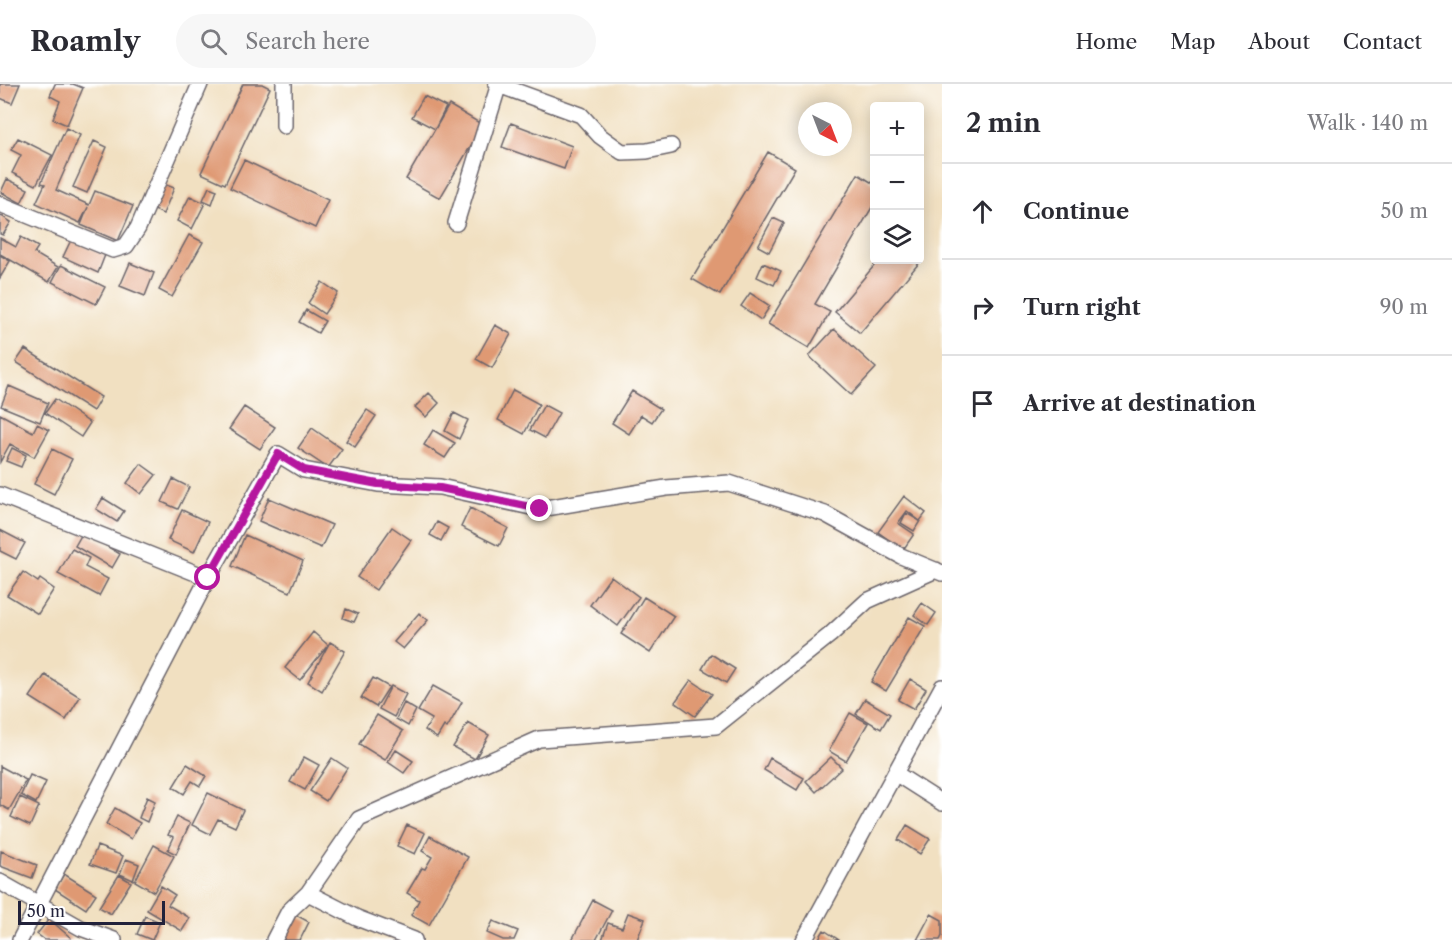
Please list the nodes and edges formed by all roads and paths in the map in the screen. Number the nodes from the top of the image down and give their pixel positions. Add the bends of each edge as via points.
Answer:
1 (200, 84) edge
2 (284, 84) edge
3 (498, 84) edge
4 (284, 126) dead end
5 (671, 146) dead end
6 (0, 204) edge
7 (456, 223) dead end
8 (0, 495) edge
9 (939, 571) edge
10 (208, 578) junction
11 (942, 687) edge
12 (895, 773) junction
13 (942, 803) edge
14 (0, 882) edge
15 (308, 893) junction
16 (39, 904) junction
17 (20, 940) edge
18 (114, 940) edge
19 (274, 940) edge
20 (414, 940) edge
21 (804, 940) edge

1 - 6 street via 138,228 126,246 113,250
2 - 4 street
3 - 5 street via 581,115 622,152
3 - 7 street
8 - 10 street
9 - 10 street via 901,556 825,514 729,483 666,488 540,509 440,488 378,484 304,470 278,454
9 - 15 street via 867,601 716,726 539,739 359,819
10 - 16 street
11 - 12 street
12 - 13 street
12 - 21 street
14 - 16 street
15 - 19 street via 289,911
15 - 20 street
16 - 17 street
16 - 18 street via 81,928

